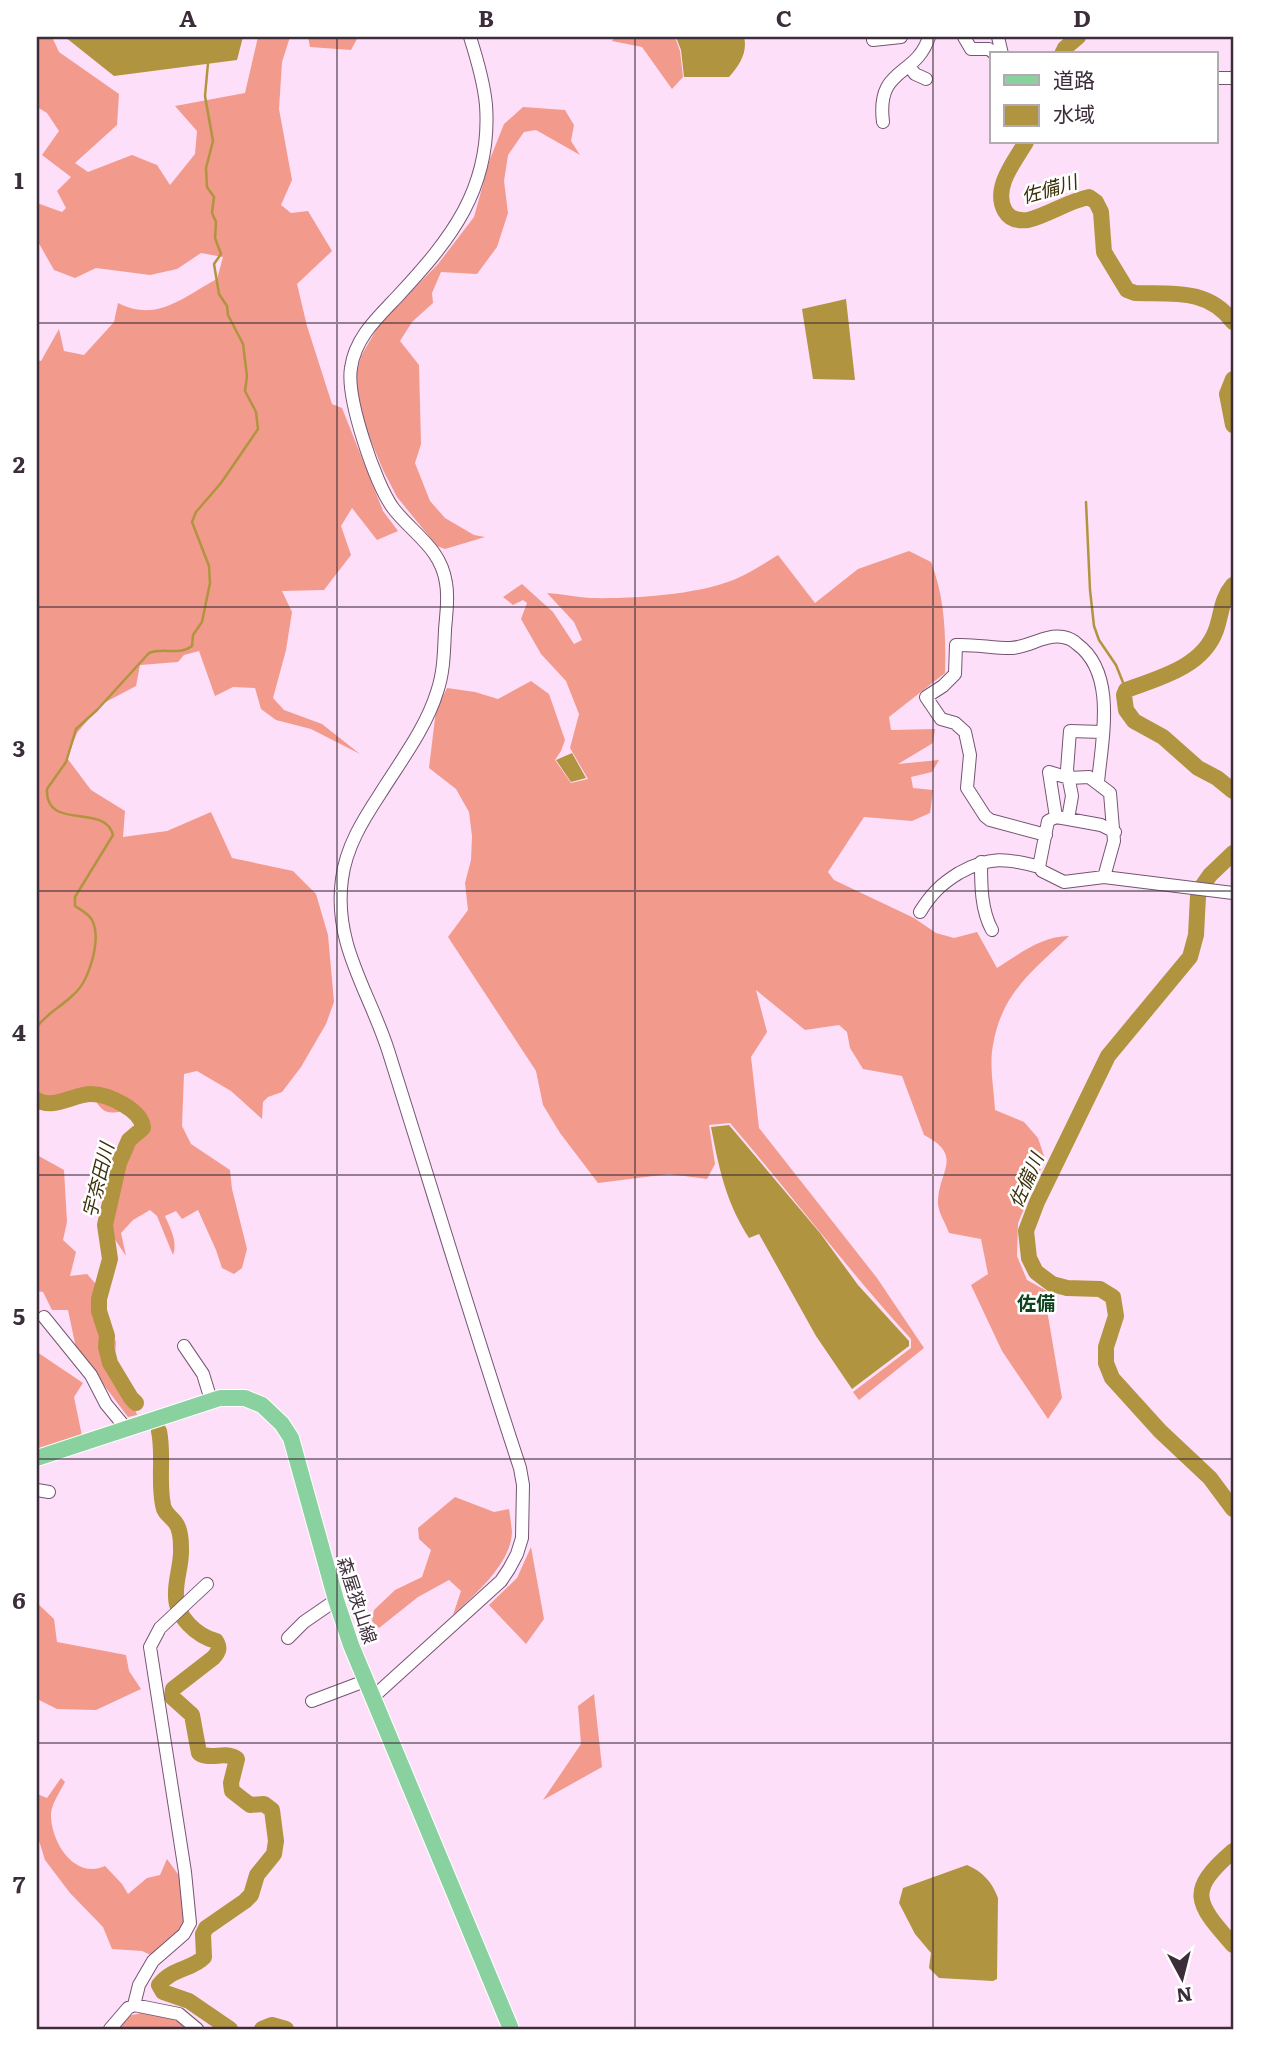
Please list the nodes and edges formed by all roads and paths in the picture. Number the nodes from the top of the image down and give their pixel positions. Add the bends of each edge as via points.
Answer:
1 (470, 37) edge
2 (901, 37) edge
3 (929, 37) edge
4 (964, 37) edge
5 (873, 40) dead end
6 (993, 52) edge
7 (909, 66) junction
8 (926, 79) dead end
9 (883, 122) dead end
10 (1102, 732) junction
11 (1069, 778) junction
12 (1098, 782) junction
13 (1062, 818) junction
14 (1115, 832) junction
15 (1046, 835) junction
16 (981, 862) junction
17 (1039, 867) junction
18 (1104, 877) junction
19 (1229, 893) edge
20 (920, 912) dead end
21 (992, 930) dead end
22 (44, 1317) dead end
23 (184, 1346) dead end
24 (211, 1400) junction
25 (125, 1427) junction
26 (37, 1458) edge
27 (207, 1584) dead end
28 (336, 1600) junction
29 (288, 1638) dead end
30 (365, 1681) junction
31 (372, 1698) junction
32 (312, 1701) dead end
33 (134, 2005) junction
34 (110, 2029) edge
35 (197, 2029) edge
36 (511, 2029) edge

1 - 31 street via 486,115 485,143 472,195 436,255 369,326 350,369 354,409 382,488 395,510 437,556 447,604 437,695 350,846 340,910 347,951 388,1051 520,1468 522,1538 501,1581
2 - 5 street
3 - 7 street
4 - 6 street via 971,49
7 - 8 street
7 - 9 street via 892,77 887,87
10 - 11 street via 1070,731
10 - 12 street
10 - 15 street via 1103,692 1093,658 1061,636 1011,648 956,645 955,674 926,697 941,719 965,732 970,755 967,788 985,816
11 - 12 street via 1089,777
11 - 13 street via 1072,796
11 - 13 street via 1049,772
12 - 14 street via 1110,793
13 - 14 street
13 - 15 street via 1048,821
14 - 18 street
15 - 17 street
16 - 17 street via 1015,860
16 - 20 street via 949,878
16 - 21 street via 984,907
17 - 18 street via 1063,882
18 - 19 street
22 - 25 street
23 - 24 street via 203,1374
24 - 25 main road, 森屋狭山線
24 - 28 main road, 森屋狭山線 via 236,1396 253,1401 270,1411 287,1431
25 - 26 main road, 森屋狭山線
27 - 33 street via 160,1628 150,1647 190,1923 153,1961
28 - 29 street
28 - 30 main road, 森屋狭山線
30 - 31 main road, 森屋狭山線
30 - 32 street
31 - 36 main road, 森屋狭山線
33 - 34 street
33 - 35 street via 178,2014

